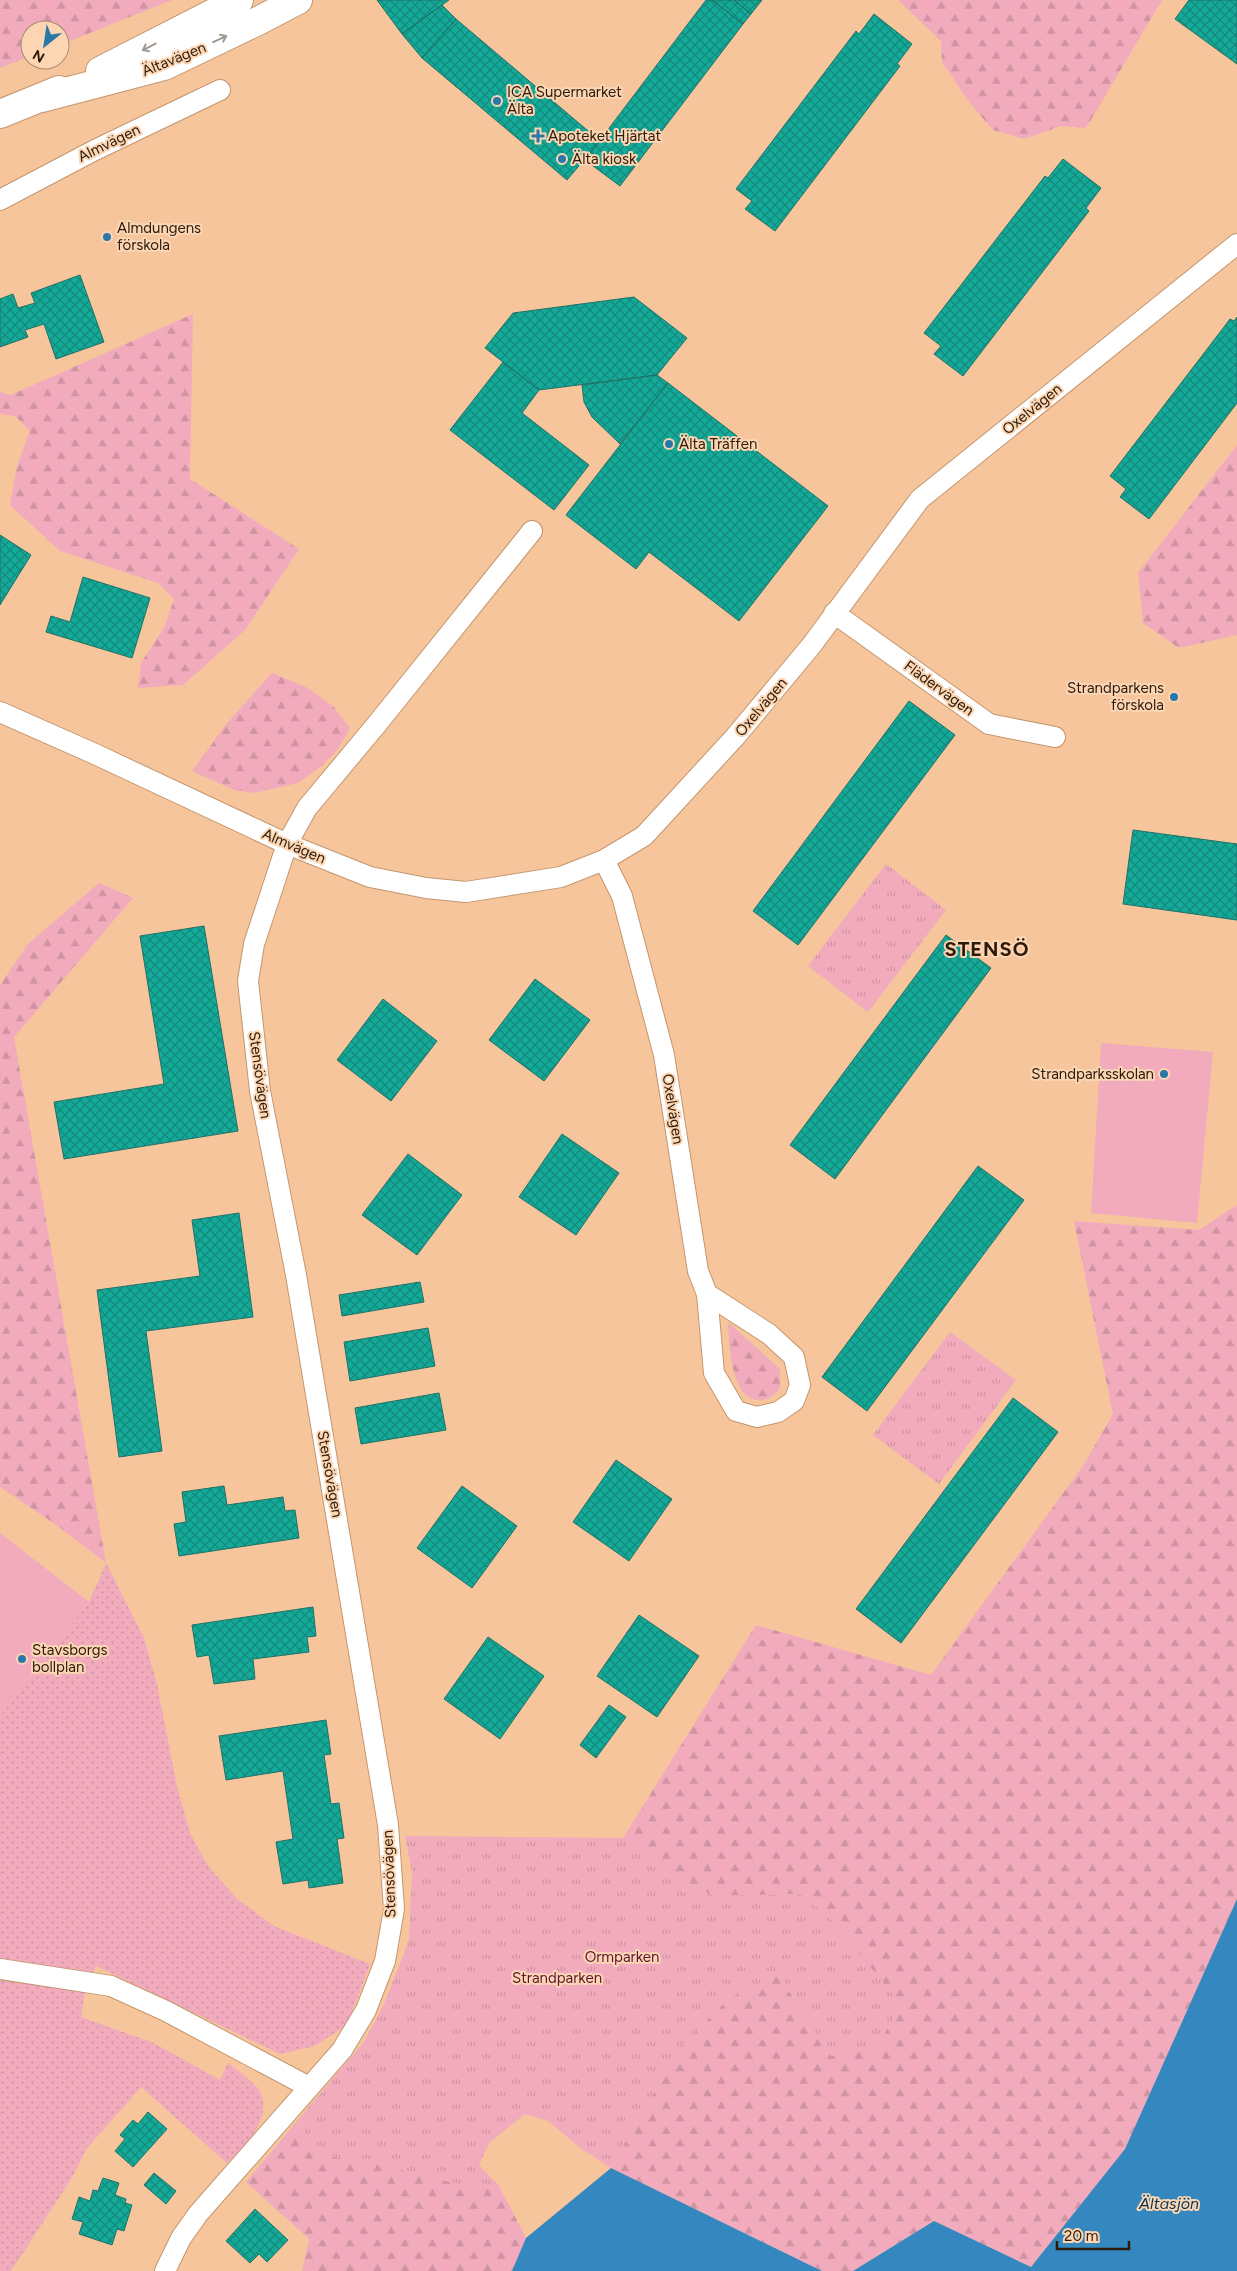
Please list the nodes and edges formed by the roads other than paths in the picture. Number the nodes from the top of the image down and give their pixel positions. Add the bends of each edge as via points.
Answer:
1 (239, 0) edge
2 (298, 0) edge
3 (220, 90) dead end
4 (42, 98) junction
5 (0, 114) edge
6 (0, 200) edge
7 (1237, 244) edge
8 (532, 531) dead end
9 (834, 613) junction
10 (0, 712) edge
11 (1056, 737) dead end
12 (287, 844) junction
13 (604, 860) junction
14 (706, 1294) junction
15 (0, 1969) edge
16 (309, 2087) junction
17 (165, 2271) edge

1 -> 4 main road, Ältavägen
4 -> 2 main road, Ältavägen via 164,66
3 - 6 street, Almvägen
4 - 5 main road, Ältavägen
7 - 9 street, Oxelvägen via 920,499
8 - 12 street, Stensövägen via 307,808
9 - 11 street, Flädervägen via 989,724
9 - 13 street, Oxelvägen via 811,646 735,737 644,836
10 - 12 street, Almvägen
12 - 13 street, Almvägen via 370,877 466,892 561,877
12 - 16 street, Stensövägen via 254,944 248,981 260,1091 296,1275 388,1826 394,1909 385,1962 366,2010 342,2050
13 - 14 street, Oxelvägen via 622,896 664,1055 698,1271
14 - 14 street, Oxelvägen via 769,1334 794,1357 800,1385 794,1401 778,1412 757,1417 736,1411 714,1373
15 - 16 street via 110,1986 166,2011
16 - 17 street, Stensövägen via 198,2214 181,2238

